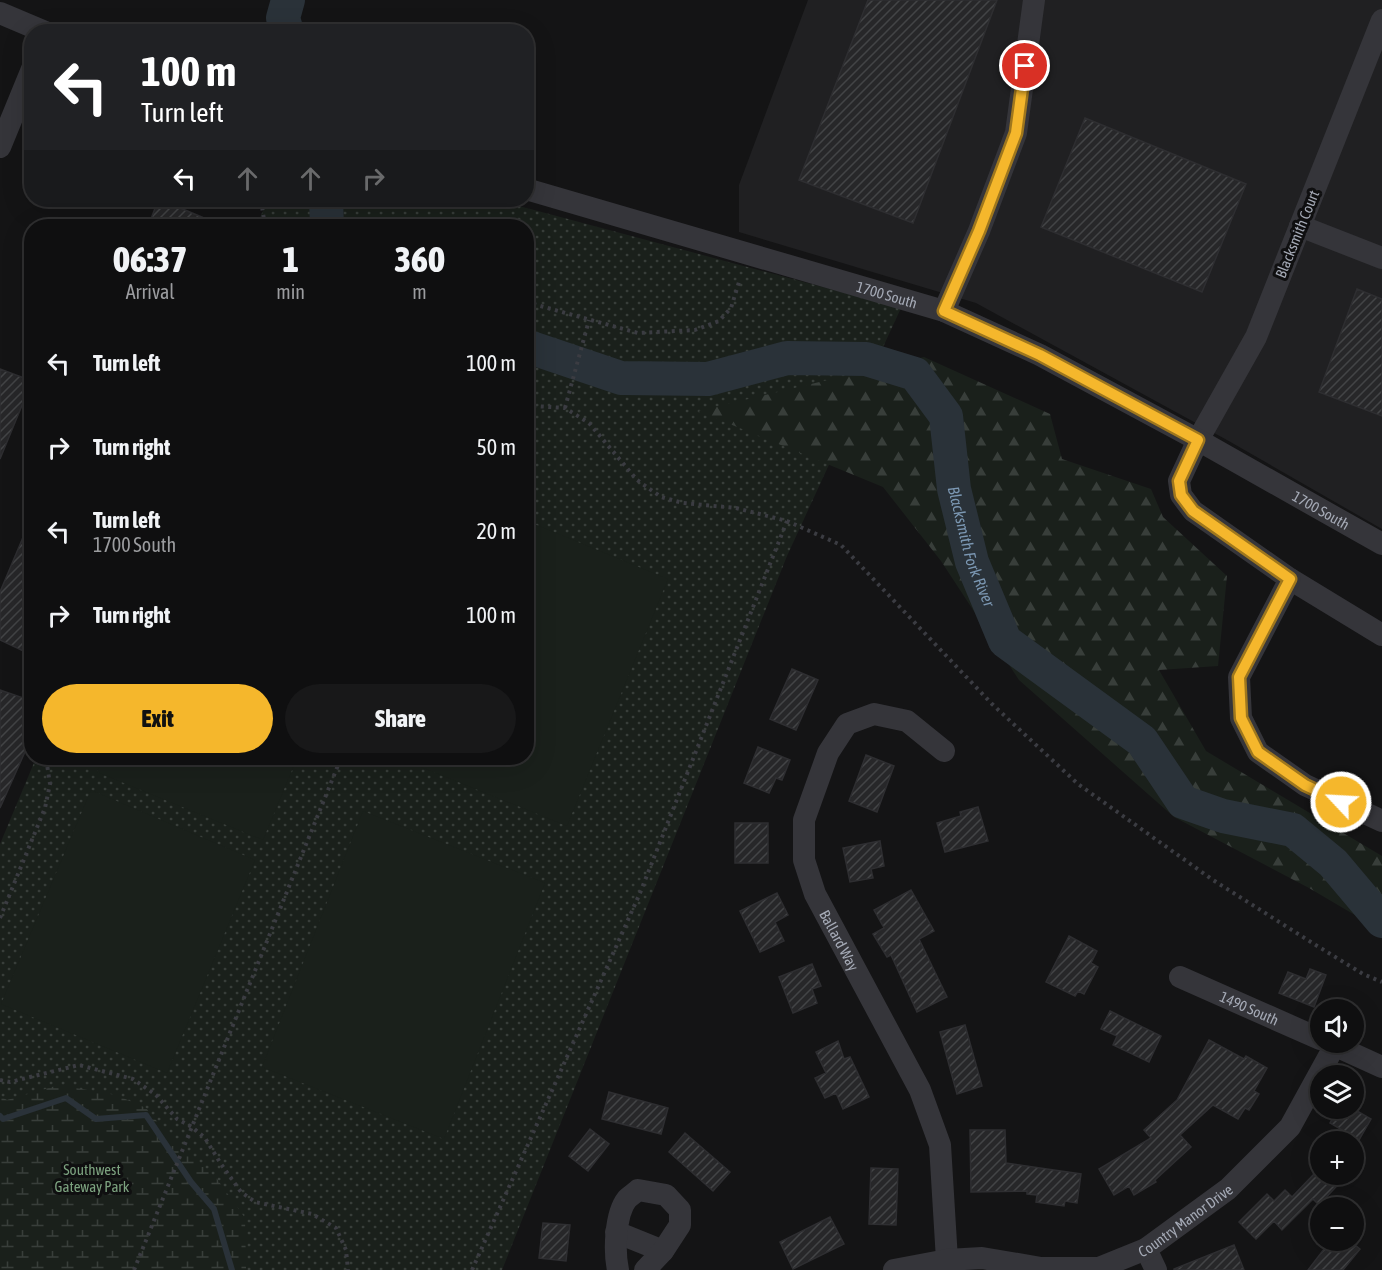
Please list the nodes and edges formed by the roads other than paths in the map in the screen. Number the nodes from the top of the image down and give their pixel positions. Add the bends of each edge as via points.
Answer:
1 (1034, 0) edge
2 (0, 13) edge
3 (1382, 20) edge
4 (26, 24) edge
5 (24, 88) edge
6 (0, 147) edge
7 (534, 191) edge
8 (1300, 226) junction
9 (1382, 258) edge
10 (944, 311) junction
11 (1198, 440) junction
12 (1382, 544) edge
13 (1290, 579) junction
14 (1382, 635) edge
15 (944, 751) dead end
16 (1380, 815) edge
17 (1180, 977) dead end
18 (1310, 1035) edge
19 (1323, 1053) edge
20 (1350, 1053) edge
21 (1382, 1067) edge
22 (616, 1232) junction
23 (1146, 1249) junction
24 (663, 1251) junction
25 (947, 1260) junction
26 (618, 1270) edge
27 (645, 1270) edge
28 (894, 1270) edge
29 (1156, 1270) edge

1 - 10 street via 1016,133
2 - 4 street
3 - 8 street, Blacksmith Court
5 - 6 street
7 - 10 street, 1700 South
8 - 9 street
8 - 11 street, Blacksmith Court via 1256,337
10 - 11 street, 1700 South via 1040,355
11 - 12 street, 1700 South
11 - 13 street, Blacksmith Court via 1179,481 1181,495 1193,511
13 - 14 street, Blacksmith Court
13 - 16 street via 1239,677 1241,718 1258,752 1305,785
15 - 25 street, Ballard Way via 907,721 874,714 847,724 828,753 804,820 804,860 815,894 920,1090 940,1145
17 - 18 street, 1490 South
19 - 23 street, Country Manor Drive via 1290,1127 1228,1189
20 - 21 street, 1490 South
22 - 24 street
22 - 24 street via 626,1201 638,1190 666,1195 680,1210 680,1224
22 - 26 street
23 - 25 street, Country Manor Drive via 1099,1268 1041,1268 982,1258
23 - 29 street
24 - 27 street
25 - 28 street, Country Manor Drive

